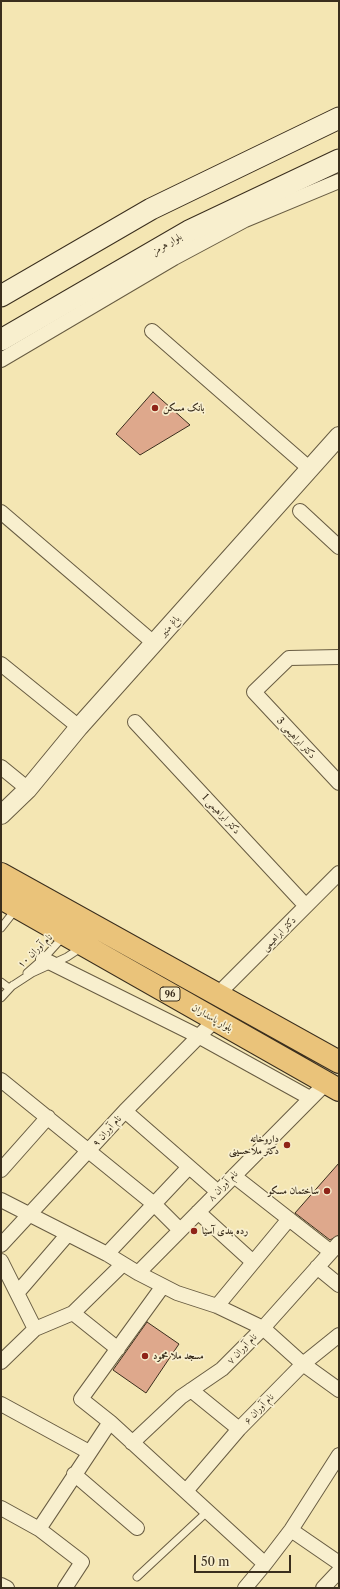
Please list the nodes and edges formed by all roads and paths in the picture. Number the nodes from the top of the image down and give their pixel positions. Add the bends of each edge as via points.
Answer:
1 (339, 118) edge
2 (339, 160) edge
3 (339, 181) edge
4 (1, 296) edge
5 (152, 331) dead end
6 (1, 340) edge
7 (1, 360) edge
8 (339, 436) edge
9 (310, 469) junction
10 (300, 511) dead end
11 (1, 512) edge
12 (339, 547) edge
13 (155, 644) junction
14 (339, 657) edge
15 (1, 664) edge
16 (135, 722) dead end
17 (79, 727) junction
18 (1, 767) edge
19 (339, 783) edge
20 (28, 789) junction
21 (1, 815) edge
22 (339, 873) edge
23 (1, 874) edge
24 (9, 903) edge
25 (306, 906) junction
26 (1, 928) edge
27 (65, 935) junction
28 (84, 946) junction
29 (48, 961) junction
30 (1, 982) edge
31 (9, 988) junction
32 (218, 994) junction
33 (1, 998) edge
34 (215, 1020) junction
35 (198, 1036) junction
36 (339, 1062) edge
37 (1, 1080) edge
38 (332, 1086) edge
39 (310, 1098) junction
40 (125, 1111) junction
41 (48, 1117) junction
42 (90, 1150) junction
43 (189, 1167) junction
44 (1, 1170) edge
45 (234, 1176) junction
46 (218, 1192) junction
47 (1, 1200) edge
48 (154, 1204) junction
49 (198, 1212) junction
50 (30, 1215) junction
51 (290, 1219) junction
52 (180, 1230) junction
53 (68, 1234) junction
54 (1, 1245) edge
55 (335, 1247) edge
56 (107, 1254) junction
57 (253, 1262) junction
58 (123, 1264) junction
59 (2, 1268) edge
60 (317, 1268) junction
61 (138, 1273) junction
62 (339, 1285) edge
63 (163, 1286) junction
64 (18, 1292) junction
65 (217, 1306) junction
66 (73, 1313) junction
67 (263, 1328) junction
68 (35, 1329) junction
69 (339, 1335) edge
70 (118, 1349) junction
71 (1, 1362) edge
72 (303, 1364) junction
73 (191, 1390) junction
74 (339, 1390) edge
75 (1, 1404) edge
76 (110, 1422) junction
77 (239, 1430) junction
78 (132, 1443) junction
79 (89, 1452) junction
80 (339, 1455) edge
81 (74, 1474) junction
82 (186, 1491) junction
83 (1, 1508) edge
84 (208, 1511) junction
85 (137, 1528) dead end
86 (38, 1529) junction
87 (291, 1530) junction
88 (339, 1563) edge
89 (265, 1564) junction
90 (339, 1571) edge
91 (137, 1577) dead end
92 (1, 1585) edge
93 (7, 1588) edge
94 (65, 1588) edge
95 (245, 1588) edge
96 (323, 1588) edge

1 - 4 main road via 151,208
2 - 6 main road, بلوار هرمز via 189,231
3 - 7 street via 245,220 181,254
5 - 9 street
8 - 9 street, باغ منیر
9 - 13 street, باغ منیر
10 - 12 street
11 - 13 street
13 - 17 street, باغ منیر
14 - 19 street, دکتر ابراهیمی 3 via 289,658 254,692
15 - 17 street
16 - 25 street, دکتر ابراهیمی 1
17 - 20 street, باغ منیر
18 - 20 street
20 - 21 street, باغ منیر
22 - 25 street, دکتر ابراهیمی
23 - 32 highway, 96
24 - 26 lane
24 - 27 highway, بلوار پاسداران / 96
25 - 32 street, دکتر ابراهیمی
27 - 28 highway, بلوار پاسداران / 96
27 - 29 lane, نام آوران ۱۰
28 - 29 lane
28 - 34 highway, بلوار پاسداران / 96
29 - 31 lane, نام آوران ۱۰
29 - 31 lane
29 - 35 street
30 - 31 lane
31 - 33 lane, نام آوران ۱۰
32 - 36 highway, 96
34 - 35 street, نام آوران ۹
34 - 38 highway, بلوار پاسداران / 96
35 - 39 street
35 - 40 street, نام آوران ۹
37 - 41 street
38 - 39 street, نام آوران ۸
39 - 45 street, نام آوران ۸
40 - 42 street, نام آوران ۹
40 - 43 street
41 - 42 street
41 - 44 street
42 - 48 street
42 - 50 street, نام آوران ۹
43 - 46 street
43 - 48 street
45 - 46 street, نام آوران ۸
45 - 51 street
46 - 49 street, نام آوران ۸
47 - 50 street
48 - 52 street
48 - 56 street
49 - 52 street, نام آوران ۸
49 - 57 street
50 - 53 street
50 - 54 street, نام آوران ۹
51 - 55 street
51 - 57 street
52 - 61 street, نام آوران ۸
53 - 56 street
53 - 64 street
55 - 60 street, نام آوران ۷
56 - 58 street
57 - 65 street
58 - 61 street
58 - 66 street
59 - 64 street
60 - 62 street
60 - 67 street, نام آوران ۷
61 - 63 street
63 - 65 street
63 - 70 street
64 - 68 street
65 - 67 street
66 - 68 street
66 - 70 street
67 - 72 street
67 - 73 street, نام آوران ۷ via 222,1369
68 - 71 street
69 - 72 street, نام آوران ۶
70 - 76 street via 81,1399
72 - 74 street
72 - 77 street, نام آوران ۶
73 - 77 street
73 - 78 street, نام آوران ۷
75 - 79 street
76 - 78 street
76 - 79 street
77 - 82 street, نام آوران ۶
78 - 82 street
79 - 81 street
80 - 87 street
81 - 85 street
81 - 86 street
82 - 84 street
83 - 86 street
84 - 89 street
84 - 91 lane
86 - 94 street via 82,1562
87 - 88 street
87 - 89 street
89 - 95 street
90 - 96 street
92 - 93 street

